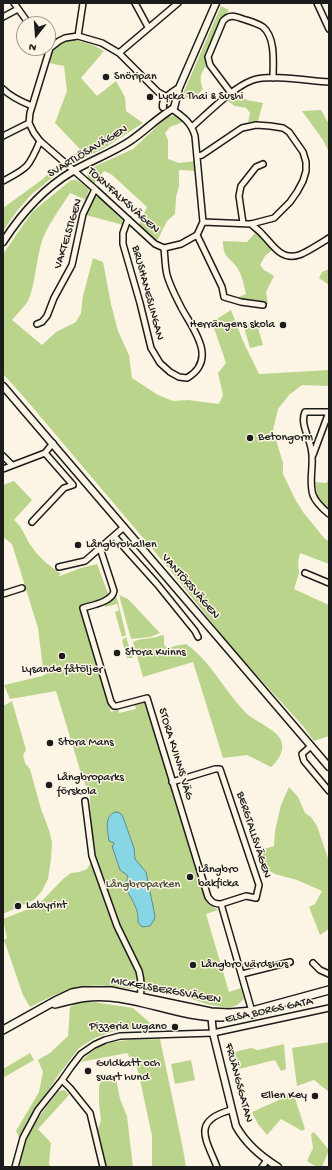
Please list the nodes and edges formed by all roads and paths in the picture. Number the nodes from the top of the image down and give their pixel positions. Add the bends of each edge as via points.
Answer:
1 (14, 3) edge
2 (83, 3) edge
3 (135, 3) edge
4 (177, 3) edge
5 (216, 3) edge
6 (317, 3) edge
7 (18, 9) junction
8 (23, 16) edge
9 (3, 17) edge
10 (148, 27) junction
11 (329, 29) edge
12 (78, 36) junction
13 (56, 43) edge
14 (119, 53) junction
15 (46, 56) edge
16 (273, 78) junction
17 (329, 82) edge
18 (179, 88) junction
19 (3, 89) edge
20 (231, 93) junction
21 (165, 100) junction
22 (32, 106) junction
23 (173, 107) junction
24 (156, 120) junction
25 (29, 123) junction
26 (192, 127) junction
27 (3, 136) edge
28 (40, 141) junction
29 (198, 156) junction
30 (263, 164) dead end
31 (73, 171) junction
32 (3, 181) edge
33 (95, 189) junction
34 (128, 219) junction
35 (203, 222) junction
36 (243, 223) junction
37 (252, 224) junction
38 (197, 235) junction
39 (329, 238) edge
40 (3, 242) edge
41 (164, 248) junction
42 (263, 305) dead end
43 (37, 324) dead end
44 (3, 386) edge
45 (329, 412) edge
46 (53, 443) junction
47 (45, 453) junction
48 (3, 456) edge
49 (312, 456) junction
50 (12, 465) junction
51 (3, 469) edge
52 (329, 514) edge
53 (32, 522) dead end
54 (124, 527) junction
55 (114, 536) junction
56 (100, 548) junction
57 (59, 566) dead end
58 (305, 573) dead end
59 (329, 583) edge
60 (22, 588) dead end
61 (3, 594) edge
62 (198, 637) dead end
63 (311, 746) junction
64 (329, 767) edge
65 (172, 782) junction
66 (329, 791) edge
67 (85, 802) dead end
68 (221, 904) junction
69 (290, 962) dead end
70 (313, 963) dead end
71 (242, 974) junction
72 (329, 974) edge
73 (329, 990) edge
74 (329, 994) edge
75 (140, 999) junction
76 (329, 1008) edge
77 (252, 1013) junction
78 (210, 1015) junction
79 (3, 1030) edge
80 (212, 1033) junction
81 (62, 1080) junction
82 (231, 1110) junction
83 (267, 1160) junction
84 (15, 1167) edge
85 (103, 1167) edge
86 (217, 1167) edge
87 (262, 1167) edge
88 (278, 1167) edge

1 - 7 street
2 - 12 street
3 - 10 street
4 - 10 street
5 - 18 street, SVARTLÖSAVÄGEN
6 - 11 street
7 - 8 street
7 - 9 street
10 - 14 street
12 - 13 street
12 - 14 street via 102,43
14 - 21 street
15 - 22 street
16 - 17 street
16 - 20 street via 253,80
16 - 20 street via 268,33 262,27 233,15 223,21 208,57 210,65
18 - 21 street, SVARTLÖSAVÄGEN
18 - 23 street, SVARTLÖSAVÄGEN
19 - 22 street
20 - 26 street
21 - 23 street
21 - 23 street via 173,98
21 - 24 street, SVARTLÖSAVÄGEN
22 - 25 street
23 - 24 street, SVARTLÖSAVÄGEN
23 - 26 street
24 - 31 street, SVARTLÖSAVÄGEN via 127,143
25 - 27 street
25 - 28 street
26 - 29 street
28 - 31 street
28 - 32 street via 29,164
29 - 35 street
29 - 37 street via 248,126 278,127 289,132 303,152 306,162 303,181 280,213 274,218
30 - 36 street via 256,167 241,186 239,196
31 - 33 street, TORNFALKSVÄGEN
31 - 40 street, SVARTLÖSAVÄGEN via 37,200
33 - 34 street, TORNFALKSVÄGEN
33 - 43 street, VAKTELSTIGEN via 83,214 72,266 54,298 48,316
34 - 41 street, TORNFALKSVÄGEN via 155,244
34 - 41 street, BRUSHANESLINGAN via 123,233 123,244 151,348 160,363 170,372 187,378 194,374 199,366 201,344 180,306 167,275
35 - 36 street
35 - 38 street
36 - 37 street
37 - 39 street via 274,249 291,256 299,255
38 - 41 street, TORNFALKSVÄGEN via 181,244
38 - 42 street via 222,287 224,297
44 - 46 street, VANTÖRSVÄGEN
45 - 49 street
45 - 49 street via 305,412 303,421
46 - 47 street
46 - 54 street, VANTÖRSVÄGEN
47 - 50 street
47 - 53 street via 73,485 64,488
48 - 50 street
49 - 52 street via 313,496
50 - 51 street
54 - 55 street
54 - 63 street, VANTÖRSVÄGEN
55 - 56 street
55 - 62 street via 157,584
56 - 57 street via 85,561
56 - 65 street, STORA KVINNS VÄG via 114,595 83,608 111,702 117,706 147,698
58 - 59 street
60 - 61 street
63 - 64 street, VANTÖRSVÄGEN
63 - 66 street via 302,754 304,762
65 - 68 street, STORA KVINNS VÄG via 208,898 215,904
65 - 68 street, BERGTALLSVÄGEN via 220,769 259,889 256,898 246,896
67 - 75 street via 92,856 117,926 142,979
68 - 71 street
69 - 71 street
70 - 72 street
71 - 77 street
73 - 77 main road, MICKELSBERGSVÄGEN
74 - 77 main road, MICKELSBERGSVÄGEN
75 - 78 main road, MICKELSBERGSVÄGEN
75 - 79 main road, MICKELSBERGSVÄGEN via 111,991 83,991 65,996
76 - 80 street, ELSA BORGS GATA
77 - 78 main road, MICKELSBERGSVÄGEN
78 - 80 street, FRUÄNGSGATAN
80 - 81 street, ELSA BORGS GATA via 115,1036 81,1054
80 - 82 street, FRUÄNGSGATAN
81 - 84 street, ELSA BORGS GATA via 38,1110 29,1126
81 - 85 street via 90,1113
82 - 83 street, FRUÄNGSGATAN via 242,1137
82 - 86 street via 220,1112 209,1119 205,1127 205,1140
83 - 87 street
83 - 88 street, FRUÄNGSGATAN

